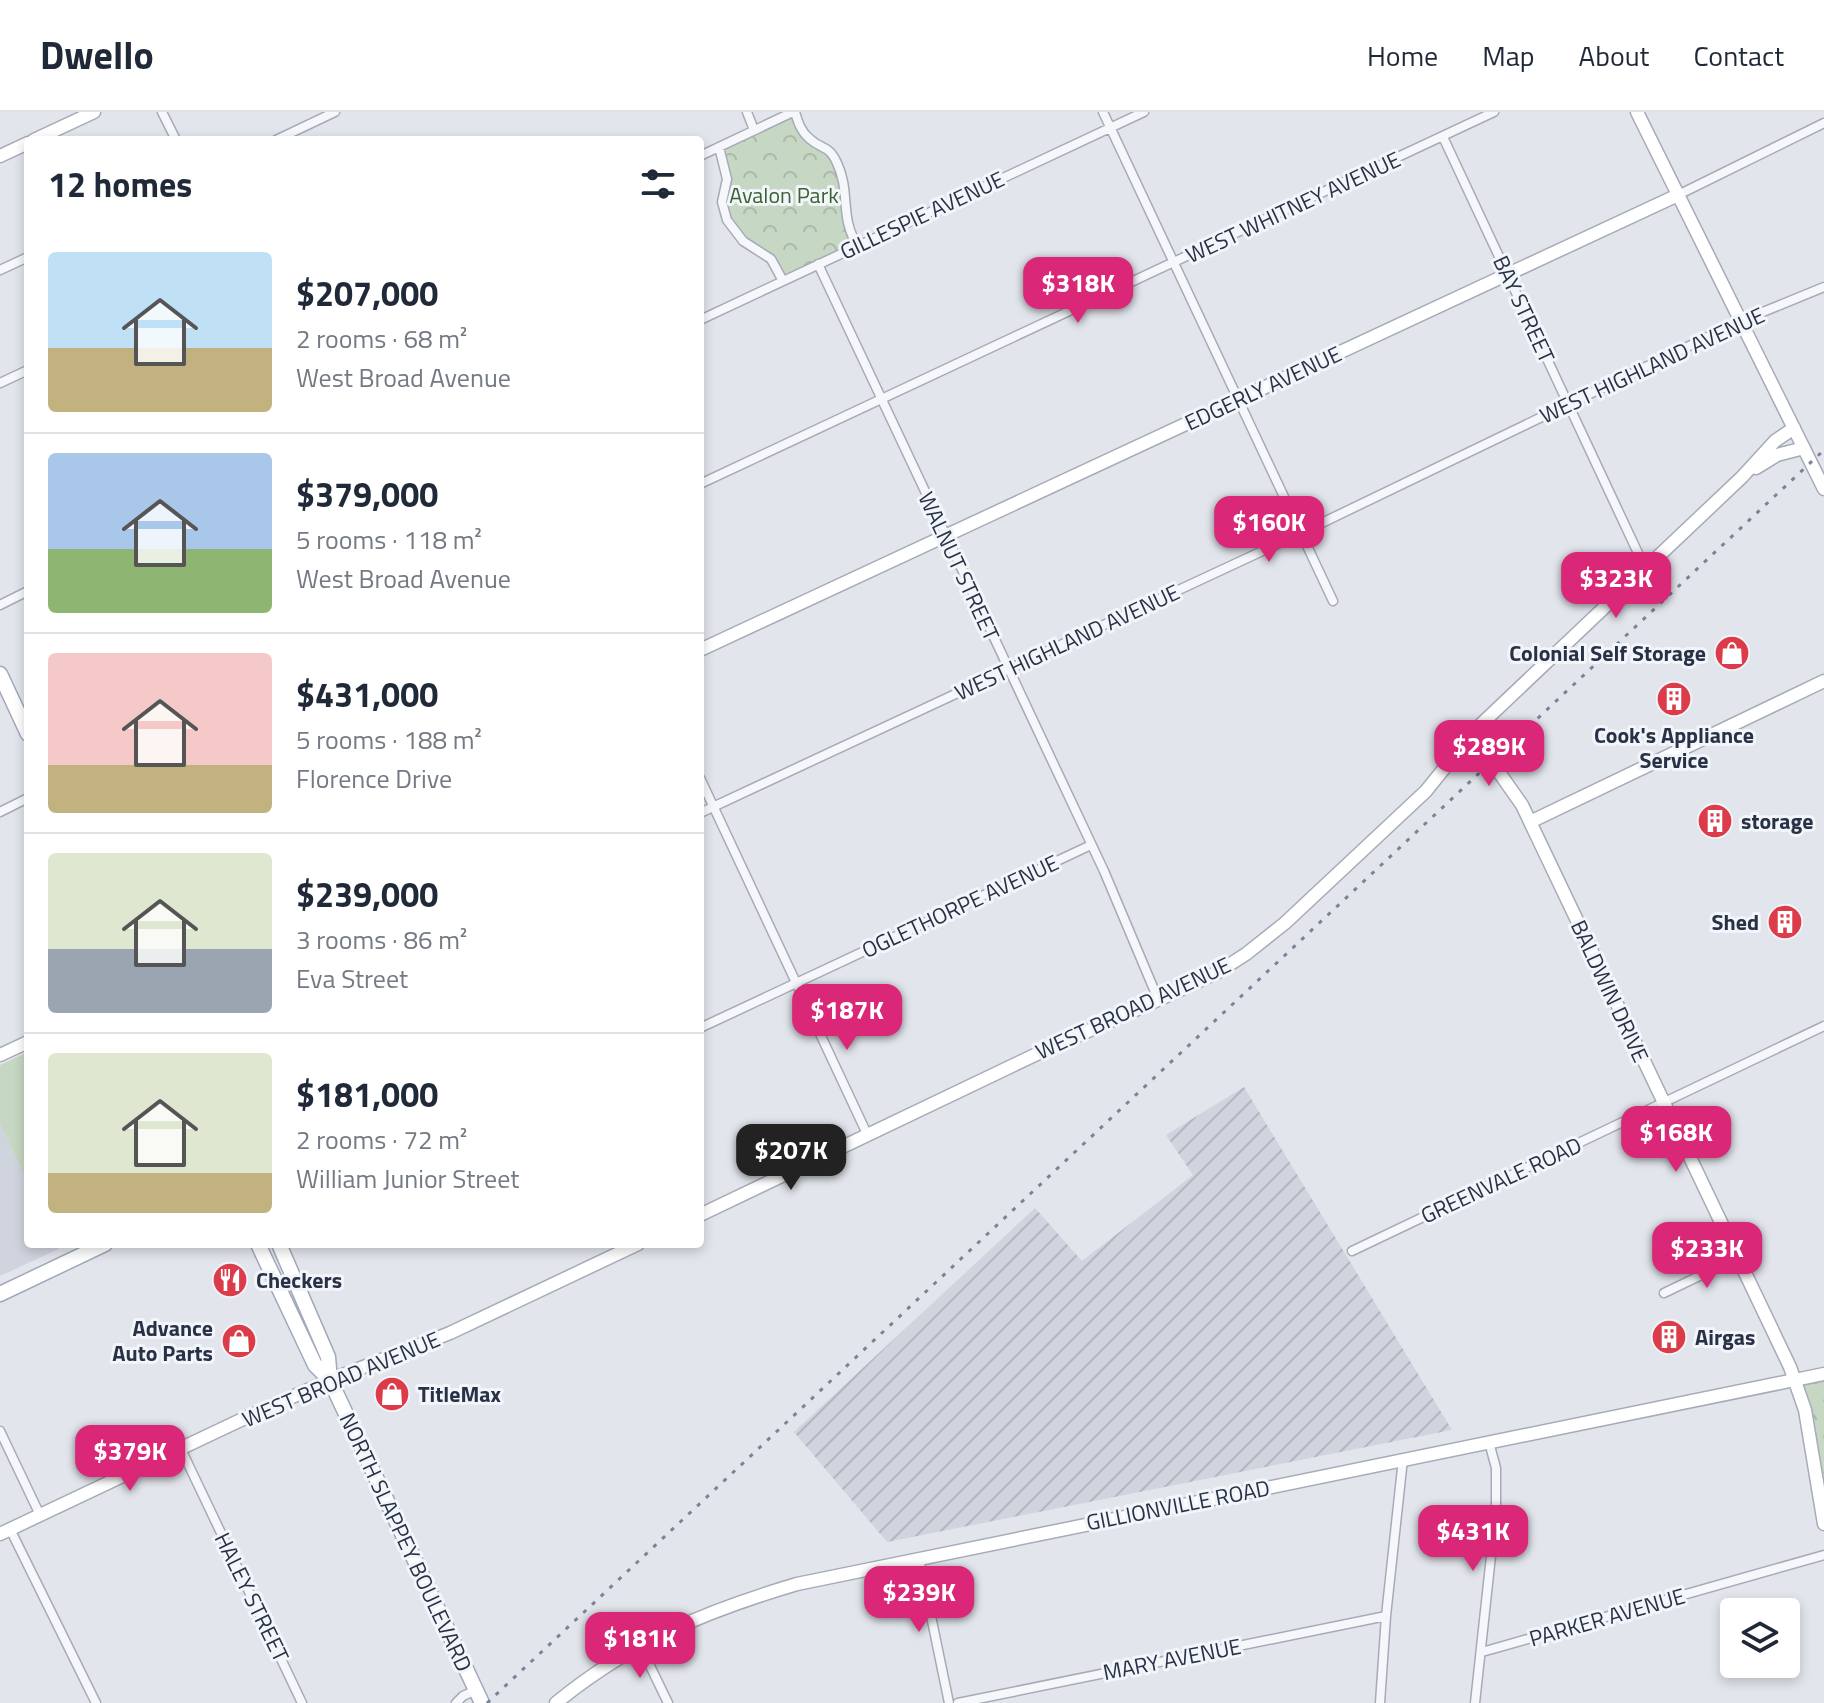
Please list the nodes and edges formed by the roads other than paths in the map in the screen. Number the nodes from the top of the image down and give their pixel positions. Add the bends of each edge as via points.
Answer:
1 (94, 112) edge
2 (162, 112) edge
3 (335, 112) edge
4 (747, 112) edge
5 (794, 112) edge
6 (1103, 112) edge
7 (1144, 112) edge
8 (1494, 112) edge
9 (1637, 112) edge
10 (1824, 123) edge
11 (1110, 126) junction
12 (754, 130) junction
13 (43, 136) edge
14 (174, 136) edge
15 (284, 136) edge
16 (1443, 137) junction
17 (24, 145) edge
18 (719, 147) junction
19 (704, 154) edge
20 (0, 156) edge
21 (1678, 195) junction
22 (858, 246) junction
23 (24, 259) edge
24 (1174, 262) junction
25 (818, 264) junction
26 (0, 270) edge
27 (1508, 274) junction
28 (783, 281) junction
29 (1824, 287) edge
30 (704, 318) edge
31 (1741, 321) junction
32 (24, 372) edge
33 (0, 383) edge
34 (1239, 399) junction
35 (881, 400) junction
36 (1568, 404) junction
37 (1794, 428) junction
38 (1804, 448) junction
39 (1742, 477) junction
40 (704, 482) edge
41 (1824, 489) edge
42 (1301, 533) junction
43 (945, 536) junction
44 (1645, 568) junction
45 (24, 593) edge
46 (1333, 601) dead end
47 (0, 605) edge
48 (704, 648) edge
49 (1007, 669) junction
50 (0, 674) edge
51 (1824, 681) edge
52 (24, 725) edge
53 (1466, 741) junction
54 (704, 787) edge
55 (24, 800) edge
56 (713, 807) junction
57 (704, 811) edge
58 (0, 812) edge
59 (1530, 822) junction
60 (1091, 845) junction
61 (796, 982) junction
62 (1158, 999) junction
63 (704, 1026) edge
64 (1824, 1026) edge
65 (24, 1044) edge
66 (0, 1055) edge
67 (1663, 1103) junction
68 (868, 1136) junction
69 (704, 1213) edge
70 (97, 1248) edge
71 (260, 1248) edge
72 (281, 1248) edge
73 (629, 1248) edge
74 (1352, 1251) dead end
75 (1737, 1258) junction
76 (1664, 1293) dead end
77 (0, 1294) edge
78 (1824, 1374) edge
79 (330, 1380) junction
80 (1795, 1381) junction
81 (0, 1431) edge
82 (1489, 1442) junction
83 (181, 1449) junction
84 (1403, 1459) junction
85 (40, 1515) junction
86 (1824, 1524) edge
87 (5, 1532) edge
88 (1824, 1555) edge
89 (919, 1558) junction
90 (1386, 1616) junction
91 (639, 1644) junction
92 (1482, 1652) junction
93 (479, 1696) edge
94 (96, 1703) edge
95 (302, 1703) edge
96 (456, 1703) edge
97 (556, 1703) edge
98 (668, 1703) edge
99 (949, 1703) edge
100 (958, 1703) edge
101 (1380, 1703) edge
102 (1475, 1703) edge

1 - 13 street
2 - 14 street
3 - 15 street
4 - 12 street
5 - 12 street
5 - 22 street via 810,140 830,150 837,161 846,192 846,225
6 - 11 street
7 - 11 street, GILLESPIE AVENUE
8 - 16 street, WEST WHITNEY AVENUE
9 - 21 street
10 - 21 street, EDGERLY AVENUE
11 - 22 street, GILLESPIE AVENUE
11 - 24 street
12 - 18 street
16 - 24 street, WEST WHITNEY AVENUE
16 - 27 street, BAY STREET
17 - 20 street
18 - 19 street
18 - 28 street via 727,179 722,202 727,220 743,241 771,259
21 - 27 street, EDGERLY AVENUE
21 - 31 street
22 - 25 street, GILLESPIE AVENUE
23 - 26 street
24 - 34 street
24 - 35 street, WEST WHITNEY AVENUE
25 - 28 street, GILLESPIE AVENUE
25 - 35 street, WALNUT STREET
27 - 34 street, EDGERLY AVENUE
27 - 36 street, BAY STREET
28 - 30 street, GILLESPIE AVENUE
29 - 31 street, WEST HIGHLAND AVENUE
31 - 36 street, WEST HIGHLAND AVENUE
31 - 37 street
32 - 33 street
34 - 42 street
34 - 43 street, EDGERLY AVENUE
35 - 40 street, WEST WHITNEY AVENUE
35 - 43 street, WALNUT STREET
36 - 42 street, WEST HIGHLAND AVENUE
36 - 44 street, BAY STREET
37 - 38 street
37 - 39 street, WEST BROAD AVENUE
38 - 39 street, WEST BROAD AVENUE via 1777,455
38 - 41 street
39 - 44 street, WEST BROAD AVENUE
42 - 46 street
42 - 49 street, WEST HIGHLAND AVENUE
43 - 48 street, EDGERLY AVENUE
43 - 49 street, WALNUT STREET
44 - 53 street, WEST BROAD AVENUE
45 - 47 street
49 - 56 street, WEST HIGHLAND AVENUE
49 - 60 street, WALNUT STREET
50 - 52 main road
51 - 59 street
53 - 59 street, BALDWIN DRIVE via 1504,778
53 - 62 street, WEST BROAD AVENUE via 1436,783 1285,923 1218,972
54 - 56 street
55 - 58 street
56 - 57 street, WEST HIGHLAND AVENUE
56 - 61 street
59 - 67 street, BALDWIN DRIVE
60 - 61 street, OGLETHORPE AVENUE
60 - 62 street, WALNUT STREET
61 - 63 street, OGLETHORPE AVENUE
61 - 68 street
62 - 68 street, WEST BROAD AVENUE
64 - 67 street, GREENVALE ROAD
65 - 66 street
67 - 74 street, GREENVALE ROAD
67 - 75 street, BALDWIN DRIVE
68 - 69 street, WEST BROAD AVENUE
70 - 77 main road
71 - 79 main road, NORTH SLAPPEY BOULEVARD via 315,1365
72 - 79 main road, NORTH SLAPPEY BOULEVARD via 328,1357
73 - 79 street, WEST BROAD AVENUE via 428,1342
75 - 76 street
75 - 80 street, BALDWIN DRIVE
78 - 80 street, GILLIONVILLE ROAD
79 - 83 street, WEST BROAD AVENUE
79 - 93 main road, NORTH SLAPPEY BOULEVARD
80 - 82 street, GILLIONVILLE ROAD
80 - 86 street, BALDWIN DRIVE via 1805,1410
81 - 85 street
82 - 84 street, GILLIONVILLE ROAD
82 - 92 street via 1497,1485
83 - 85 street, WEST BROAD AVENUE
83 - 95 street, HALEY STREET
84 - 89 street, GILLIONVILLE ROAD
84 - 90 street
85 - 87 street, WEST BROAD AVENUE
87 - 94 street
88 - 92 street, PARKER AVENUE
89 - 91 street, GILLIONVILLE ROAD via 738,1602
89 - 99 street
90 - 100 street, MARY AVENUE
90 - 101 street
91 - 97 street, GILLIONVILLE ROAD
91 - 98 street
92 - 102 street
93 - 96 street via 463,1696

